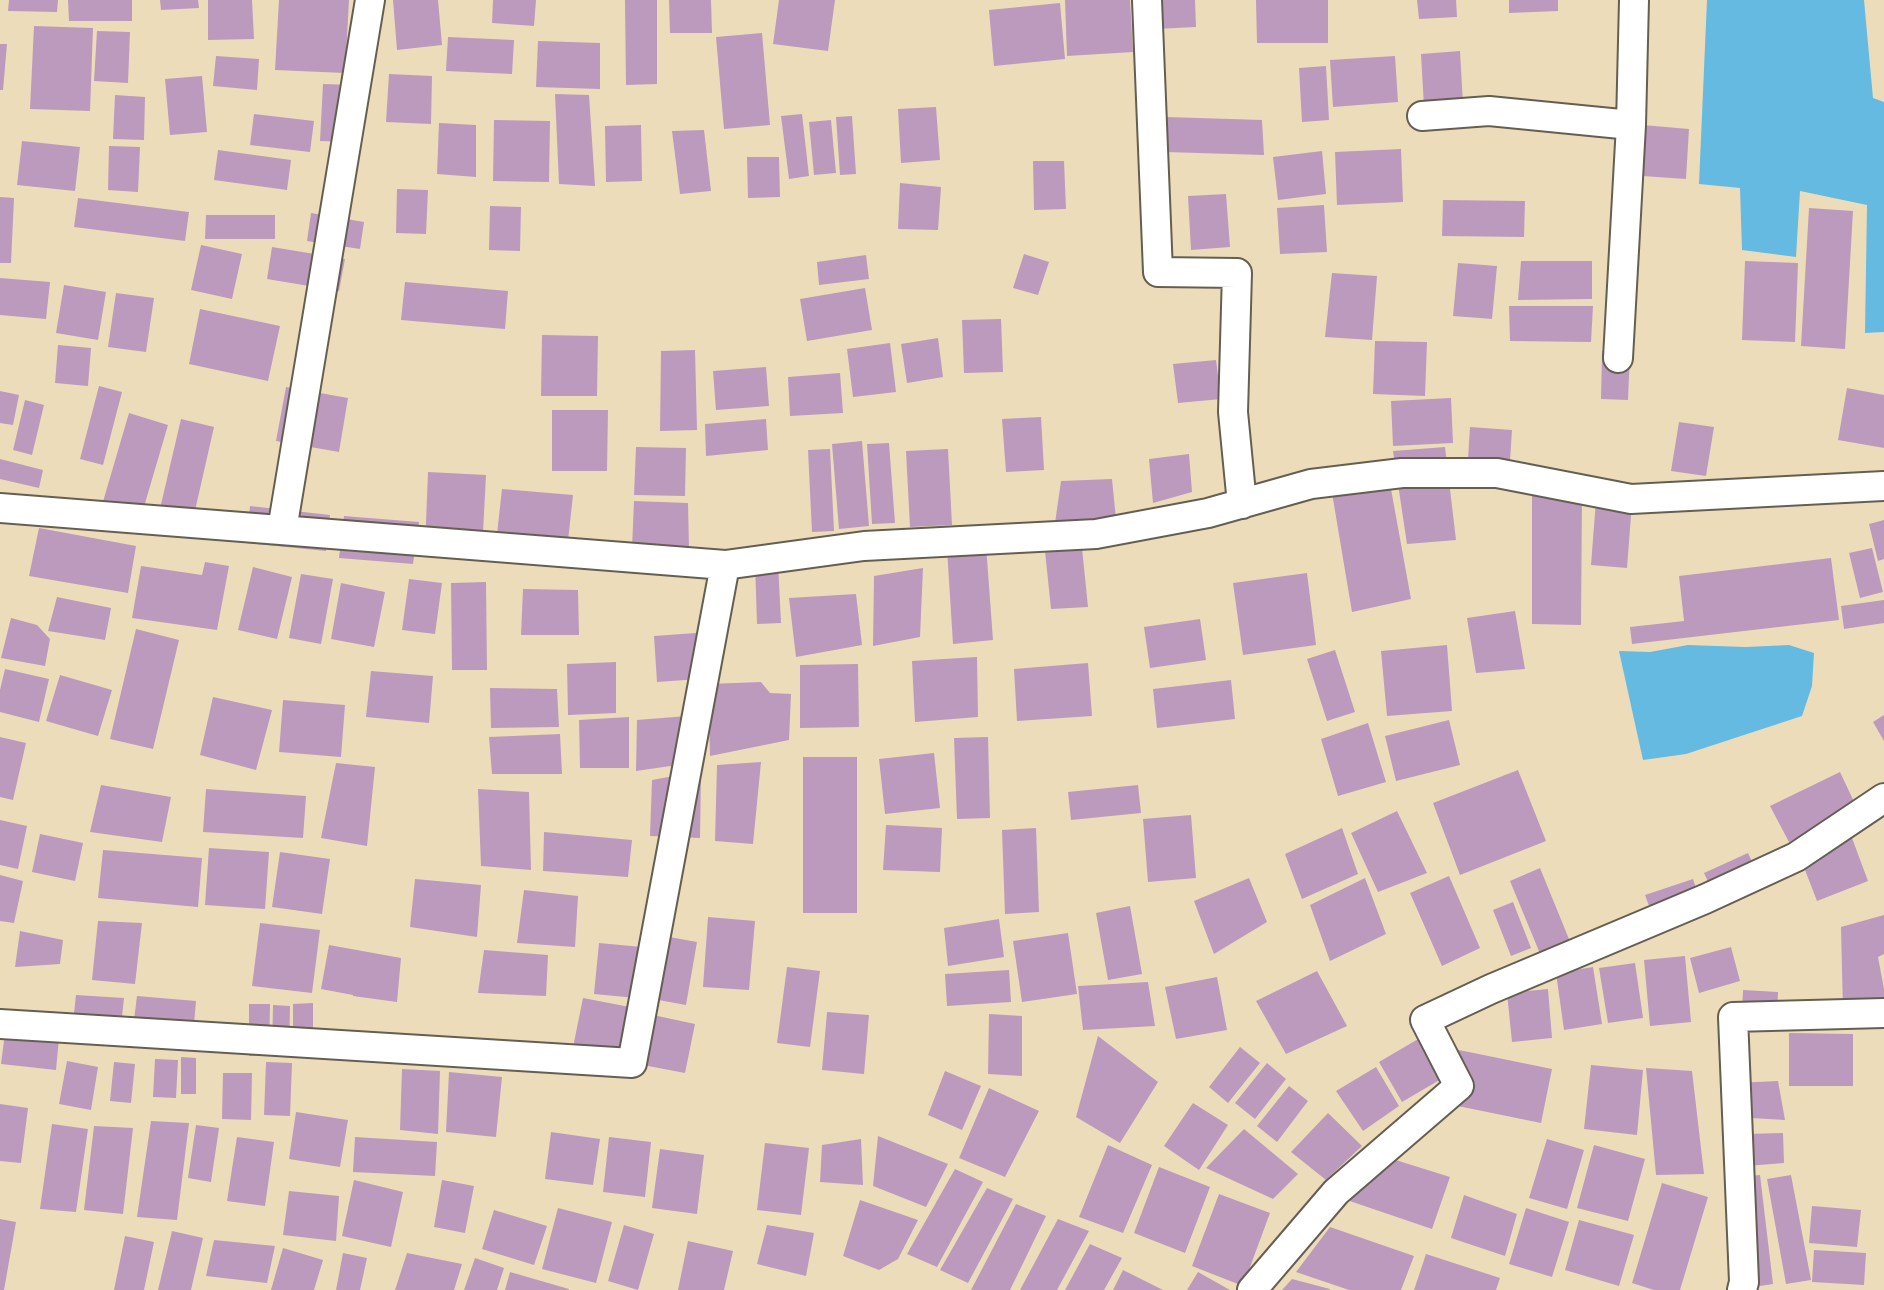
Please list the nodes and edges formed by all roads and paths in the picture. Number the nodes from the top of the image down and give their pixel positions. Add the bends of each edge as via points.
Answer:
1 (370, 0) edge
2 (1147, 0) edge
3 (1634, 0) edge
4 (1422, 116) dead end
5 (1631, 125) junction
6 (1618, 357) dead end
7 (1884, 486) edge
8 (1242, 504) junction
9 (0, 508) edge
10 (282, 530) junction
11 (725, 565) junction
12 (1884, 798) edge
13 (1884, 1013) edge
14 (0, 1024) edge
15 (1252, 1290) edge
16 (1742, 1290) edge

1 - 10 street
2 - 8 street via 1158,272 1237,273 1233,412
3 - 5 street
4 - 5 street via 1489,111
5 - 6 street
7 - 8 street via 1631,499 1497,473 1402,472 1311,484
8 - 11 street via 1096,534 864,546
9 - 10 street
10 - 11 street
11 - 14 street via 632,1063
12 - 15 street via 1796,857 1425,1020 1460,1086 1336,1192
13 - 16 street via 1733,1017

